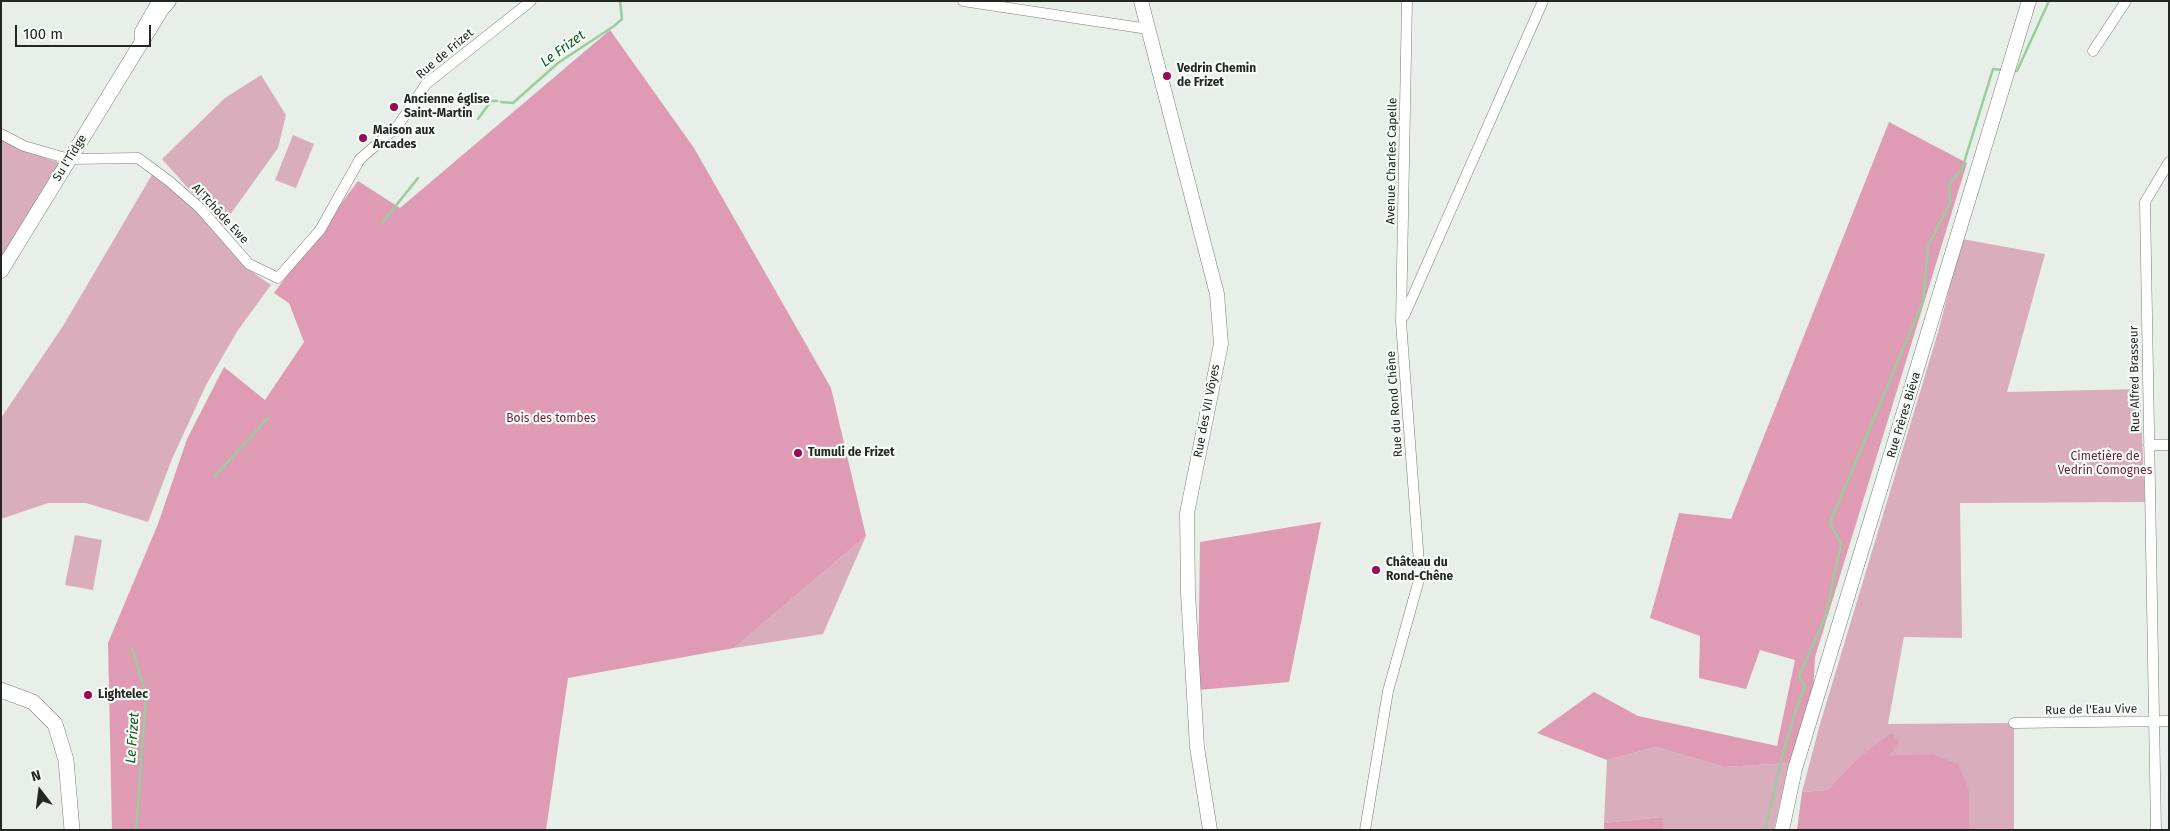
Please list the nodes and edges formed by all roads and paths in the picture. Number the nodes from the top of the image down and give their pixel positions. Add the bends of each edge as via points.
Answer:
1 (157, 1) edge
2 (169, 1) edge
3 (530, 1) edge
4 (963, 1) edge
5 (1140, 1) edge
6 (1407, 1) edge
7 (1544, 1) edge
8 (2030, 1) edge
9 (2126, 1) edge
10 (1148, 29) junction
11 (140, 46) junction
12 (2093, 51) dead end
13 (1, 134) edge
14 (69, 159) junction
15 (2169, 162) edge
16 (1, 272) edge
17 (278, 278) joint
18 (1401, 322) junction
19 (2149, 445) junction
20 (2169, 445) edge
21 (1, 690) edge
22 (2155, 721) junction
23 (2169, 721) edge
24 (2014, 723) dead end
25 (72, 830) edge
26 (1210, 830) edge
27 (1365, 830) edge
28 (1782, 830) edge
29 (2156, 830) edge

1 - 11 street, Su l'Tîdge via 140,31
2 - 11 street, Su l'Tîdge
3 - 17 street, Rue de Frizet via 426,84 397,127 360,159 320,230
4 - 10 street
5 - 10 street, Rue des VII Vôyes
6 - 18 street, Avenue Charles Capelle
7 - 18 street, Rue du Rond Chêne
8 - 28 street, Rue Frères Biéva via 1795,769
9 - 12 street
10 - 26 street, Rue des VII Vôyes via 1217,294 1221,344 1187,513 1197,747
11 - 14 street, Su l'Tîdge
13 - 14 street, Al'Tchôde Ewe via 24,146
14 - 16 street, Su l'Tîdge
14 - 17 street, Al'Tchôde Ewe via 138,158 200,208 249,264
15 - 19 street, Rue Alfred Brasseur via 2144,202
18 - 27 street, Rue du Rond Chêne via 1420,576 1388,691
19 - 20 street
19 - 22 street, Rue Alfred Brasseur
21 - 25 main road via 33,702 55,724 66,760
22 - 23 street, Rue de l'Eau Vive
22 - 24 street, Rue de l'Eau Vive
22 - 29 street, Rue Alfred Brasseur

